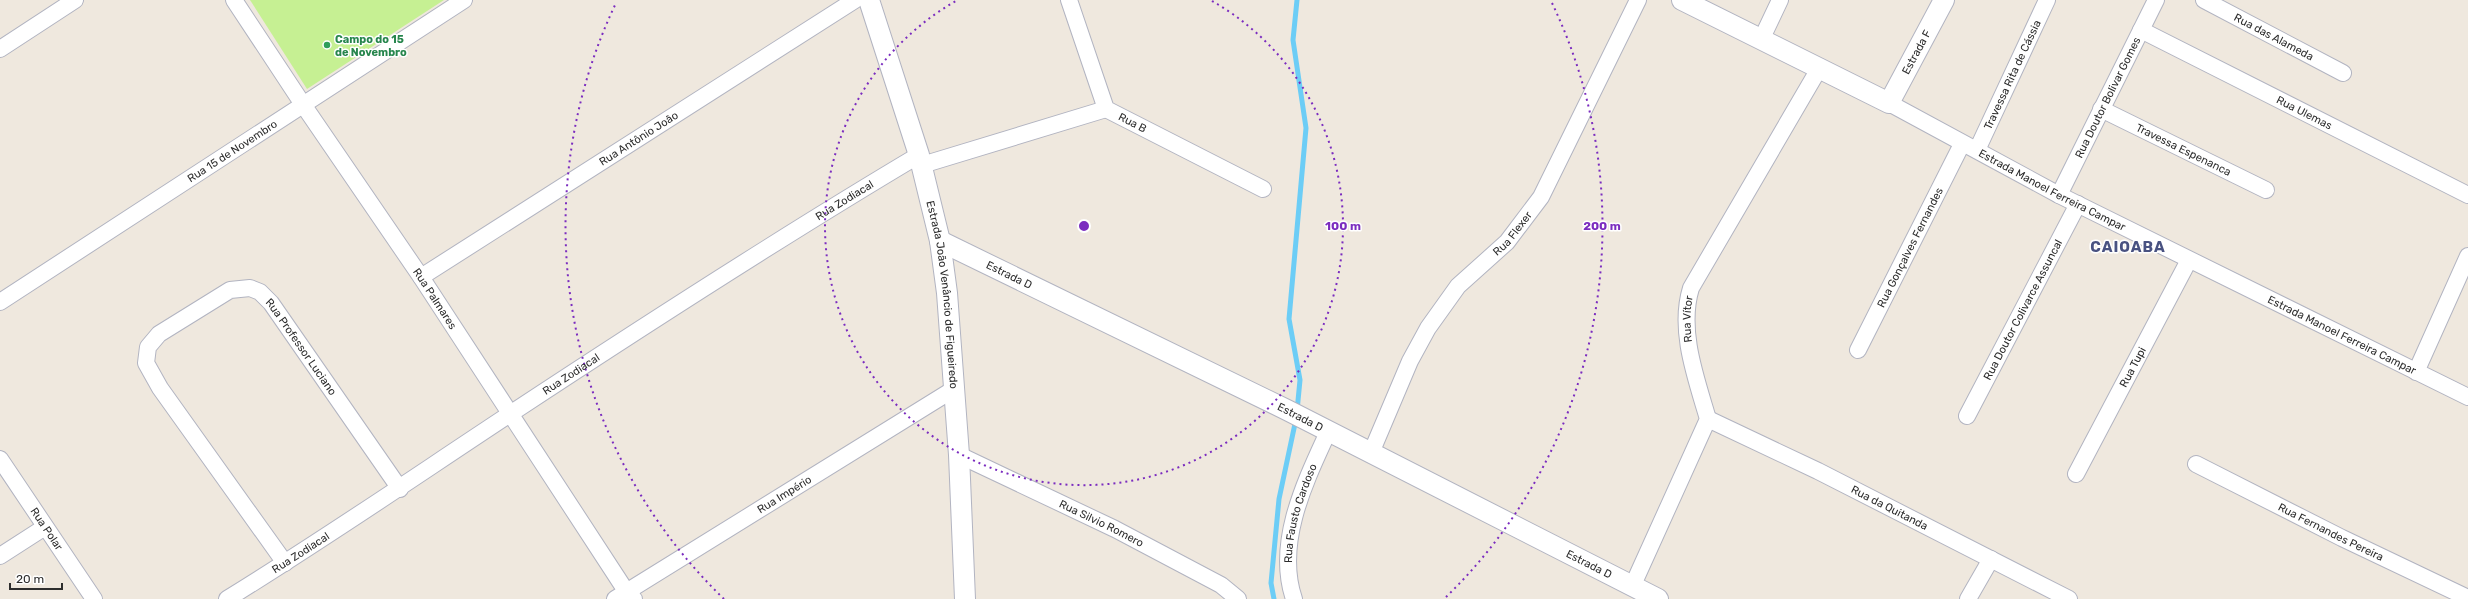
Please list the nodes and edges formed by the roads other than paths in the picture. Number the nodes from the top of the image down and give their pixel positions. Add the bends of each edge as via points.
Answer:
1 (75, 0) edge
2 (234, 0) edge
3 (464, 0) edge
4 (855, 0) edge
5 (869, 0) edge
6 (1069, 0) edge
7 (1638, 0) edge
8 (1682, 0) edge
9 (1780, 0) edge
10 (1944, 0) edge
11 (2047, 0) edge
12 (2156, 0) edge
13 (2204, 0) edge
14 (2141, 30) junction
15 (1762, 38) junction
16 (0, 49) edge
17 (1820, 67) junction
18 (2343, 73) dead end
19 (1889, 103) junction
20 (304, 106) junction
21 (1106, 109) junction
22 (2101, 109) junction
23 (1962, 144) junction
24 (1977, 150) junction
25 (920, 160) junction
26 (1263, 189) dead end
27 (2266, 190) dead end
28 (2059, 195) junction
29 (2468, 195) edge
30 (2078, 204) junction
31 (940, 241) junction
32 (2468, 256) edge
33 (2189, 260) junction
34 (421, 277) junction
35 (0, 302) edge
36 (1858, 350) dead end
37 (2416, 372) junction
38 (954, 389) junction
39 (2468, 397) edge
40 (509, 414) junction
41 (1967, 416) dead end
42 (1708, 419) junction
43 (1322, 429) junction
44 (1371, 453) junction
45 (959, 455) junction
46 (0, 459) edge
47 (2196, 464) dead end
48 (2076, 474) dead end
49 (400, 489) junction
50 (45, 527) junction
51 (0, 556) edge
52 (1991, 559) junction
53 (285, 563) junction
54 (1632, 587) junction
55 (625, 596) edge
56 (2468, 598) edge
57 (94, 599) edge
58 (226, 599) edge
59 (965, 599) edge
60 (1238, 599) edge
61 (1294, 599) edge
62 (1658, 599) edge
63 (1968, 599) edge
64 (2069, 599) edge

1 - 16 street
2 - 20 street, Rua Palmares
3 - 20 street, Rua 15 de Novembro
4 - 34 street, Rua Antônio João
5 - 25 street, Estrada João Venâncio de Figueiredo
6 - 21 street, Rua B
7 - 44 street, Rua Flexer via 1541,197 1507,242 1458,286 1428,328
8 - 15 street, Estrada Manoel Ferreira Campar
9 - 15 street
10 - 19 street, Estrada F
11 - 24 street, Travessa Rita de Cássia
12 - 14 street, Rua Doutor Bolivar Gomes
13 - 18 street, Rua das Alameda
14 - 22 street, Rua Doutor Bolivar Gomes
14 - 29 street, Rua Ulemas
15 - 17 street, Estrada Manoel Ferreira Campar
17 - 19 street, Estrada Manoel Ferreira Campar
17 - 42 street, Rua Vítor via 1691,288 1685,312 1686,326 1696,377
19 - 23 street, Estrada Manoel Ferreira Campar
20 - 34 street, Rua Palmares
20 - 35 street, Rua 15 de Novembro
21 - 25 street, Rua Zodiacal
21 - 26 street, Rua B
22 - 27 street, Travessa Espenanca
22 - 28 street, Rua Doutor Bolivar Gomes
23 - 24 street, Estrada Manoel Ferreira Campar
23 - 36 street, Rua Gonçalves Fernandes
24 - 28 street, Estrada Manoel Ferreira Campar
25 - 31 street, Estrada João Venâncio de Figueiredo
25 - 40 street, Rua Zodiacal via 837,204
28 - 30 street, Estrada Manoel Ferreira Campar
30 - 33 street, Estrada Manoel Ferreira Campar
30 - 41 street, Rua Doutor Colivarce Assuncal
31 - 38 street, Estrada João Venâncio de Figueiredo via 947,293
31 - 43 street, Estrada D
32 - 37 street
33 - 37 street, Estrada Manoel Ferreira Campar
33 - 48 street, Rua Tupi
34 - 40 street, Rua Palmares
37 - 39 street, Estrada Manoel Ferreira Campar
38 - 45 street, Estrada João Venâncio de Figueiredo
38 - 55 street, Rua Império
40 - 49 street, Rua Zodiacal
40 - 55 street, Rua Palmares
42 - 52 street, Rua da Quitanda via 1818,471
42 - 54 street
43 - 44 street, Estrada D
43 - 61 street, Rua Fausto Cardoso via 1296,511 1289,554 1289,578
44 - 54 street, Estrada D
45 - 59 street, Estrada João Venâncio de Figueiredo
45 - 60 street, Rua Silvio Romero via 1141,543 1222,585
46 - 50 street, Rua Polar
47 - 56 street, Rua Fernandes Pereira
49 - 53 street, Rua Zodiacal
49 - 53 street, Rua Professor Luciano via 271,303 260,292 250,288 230,290 159,334 148,347 146,363 160,388
50 - 51 street
50 - 57 street, Rua Polar
52 - 63 street
52 - 64 street, Rua da Quitanda
53 - 58 street, Rua Zodiacal
54 - 62 street, Estrada D

